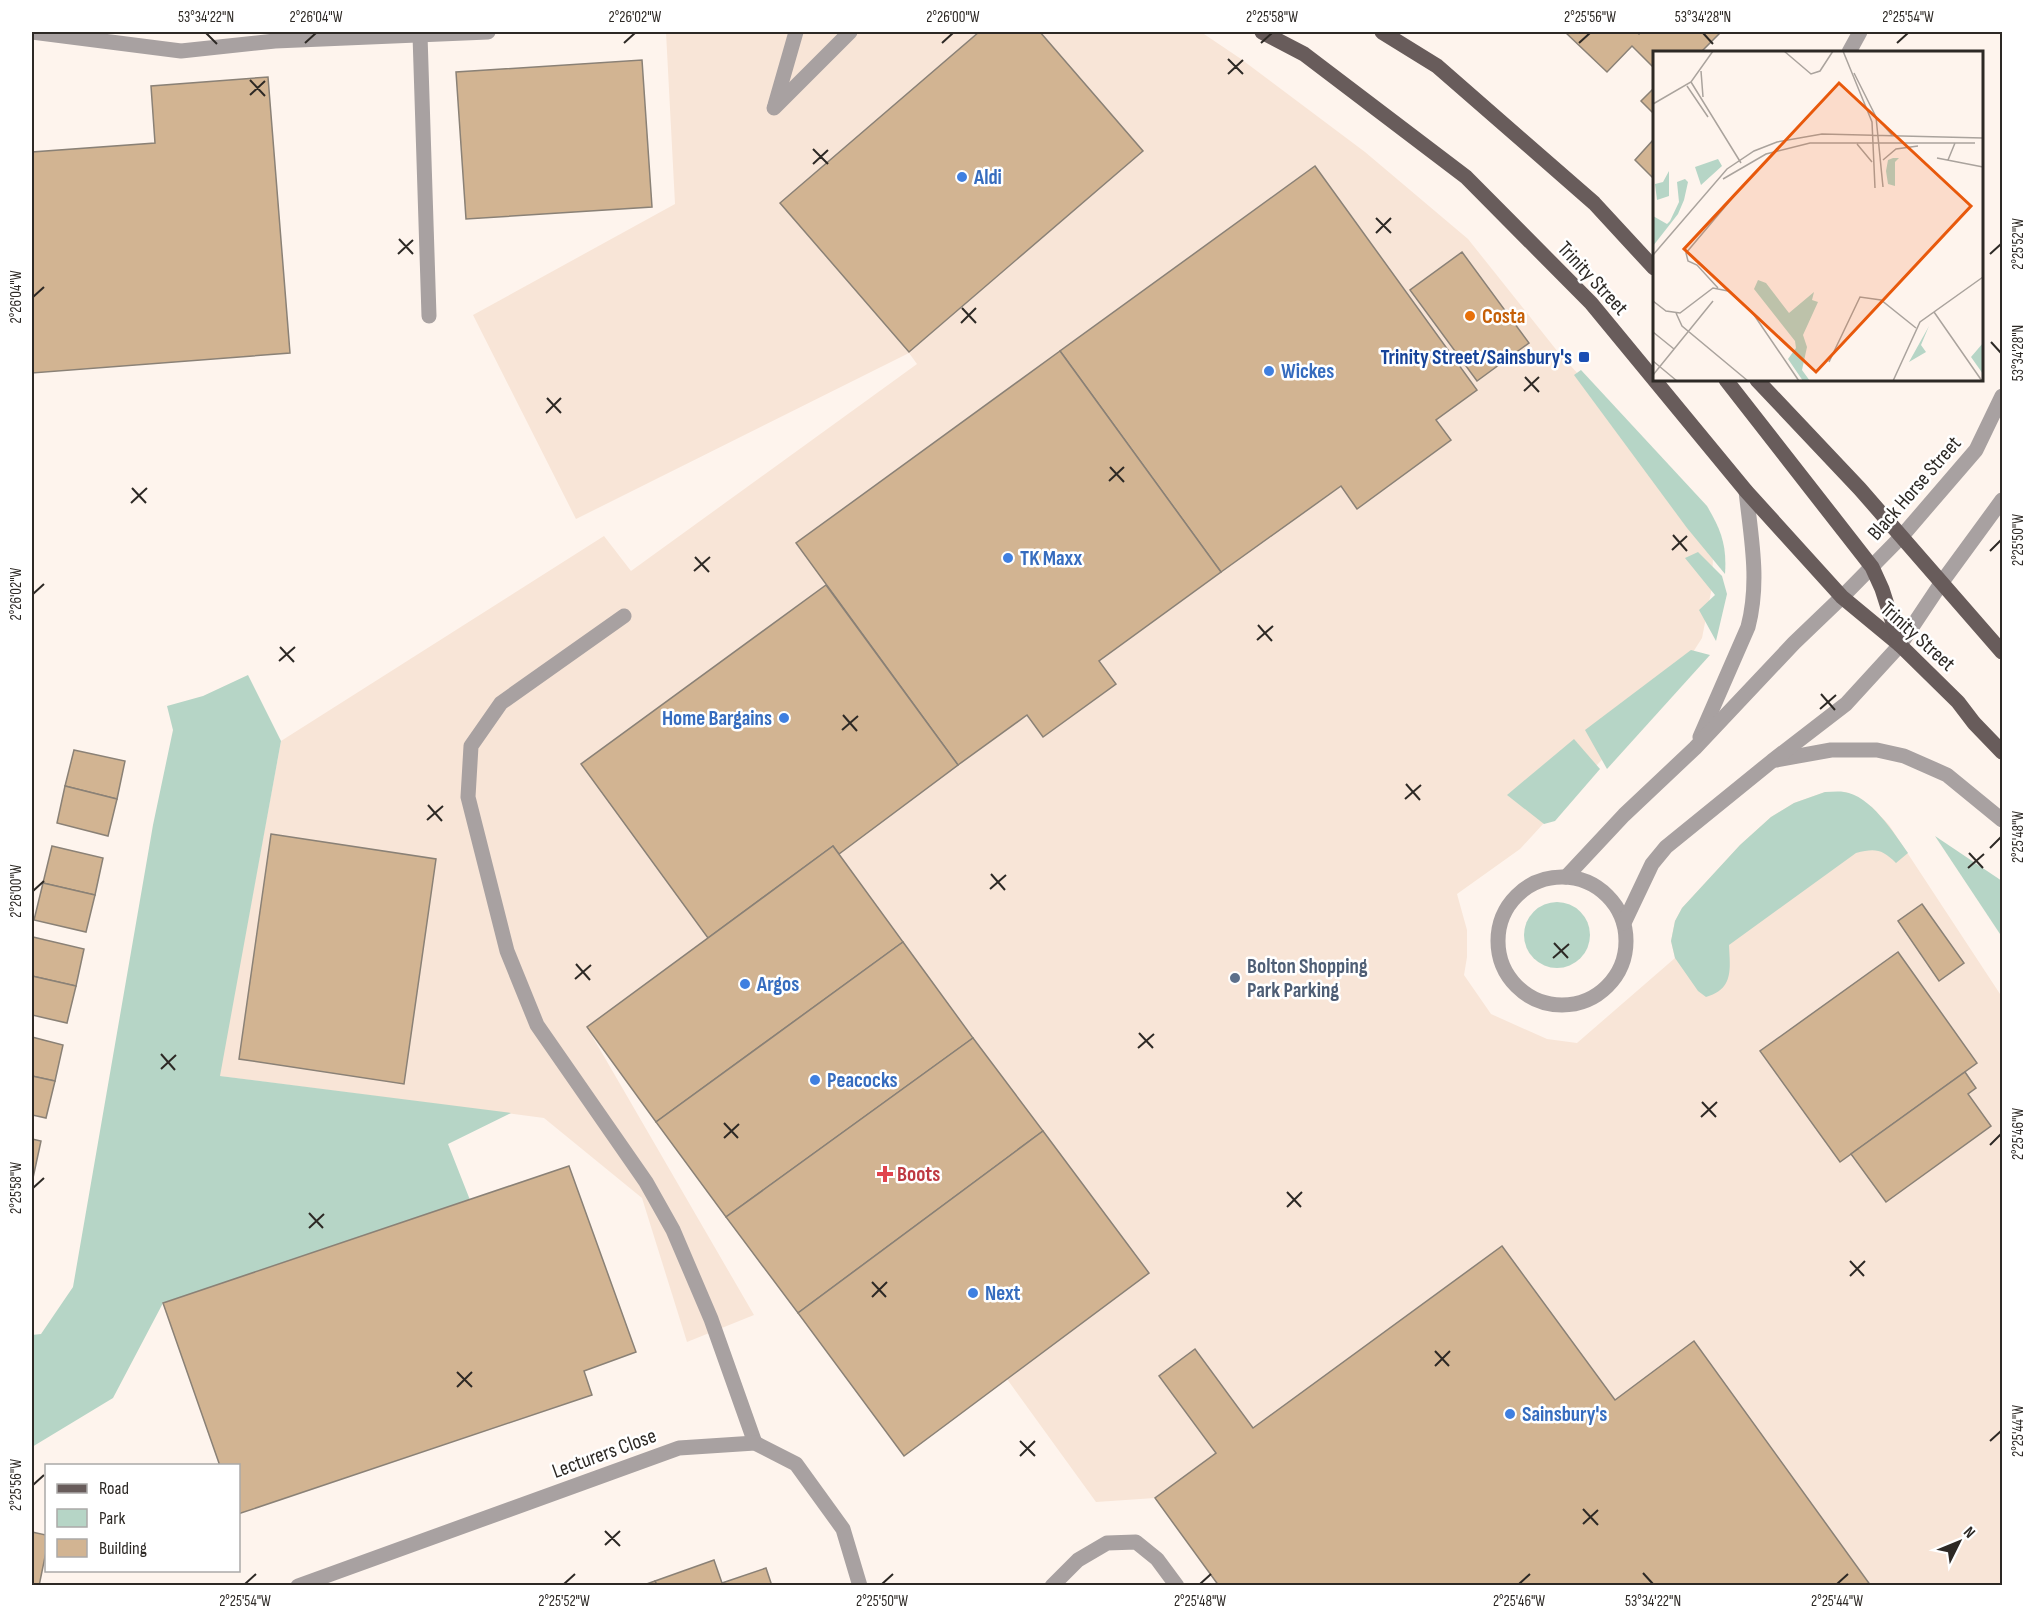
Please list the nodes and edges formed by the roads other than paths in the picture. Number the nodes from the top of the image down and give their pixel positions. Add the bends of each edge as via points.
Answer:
1 (32, 32) edge
2 (488, 32) edge
3 (796, 32) edge
4 (850, 32) edge
5 (1262, 32) edge
6 (1382, 32) edge
7 (1860, 32) edge
8 (420, 34) junction
9 (275, 36) edge
10 (1850, 51) edge
11 (1653, 267) edge
12 (429, 316) dead end
13 (1653, 378) edge
14 (1655, 381) edge
15 (1727, 381) edge
16 (1758, 381) edge
17 (2002, 396) edge
18 (1746, 491) junction
19 (2002, 500) edge
20 (1902, 536) junction
21 (1872, 567) junction
22 (1942, 582) junction
23 (1842, 597) junction
24 (624, 616) dead end
25 (1900, 645) junction
26 (2002, 652) edge
27 (1695, 748) junction
28 (2002, 752) edge
29 (1772, 761) junction
30 (2002, 820) edge
31 (1566, 877) junction
32 (1624, 923) junction
33 (755, 1443) junction
34 (298, 1586) edge
35 (860, 1586) edge
36 (1052, 1586) edge
37 (1177, 1586) edge

1 - 9 street via 181,51
2 - 8 street
3 - 4 street via 774,108
5 - 13 main road, Trinity Street via 1304,54 1466,177 1591,303
6 - 11 main road via 1437,66 1594,203
7 - 10 street
8 - 9 street
8 - 12 street
14 - 18 main road, Trinity Street
15 - 21 main road
16 - 20 main road
17 - 20 street, Black Horse Street via 1976,450
18 - 23 main road, Trinity Street
18 - 27 street via 1755,575 1753,608
19 - 22 street
20 - 21 street, Black Horse Street
20 - 22 main road
21 - 23 street, Black Horse Street
21 - 25 main road
22 - 25 street
22 - 26 main road
23 - 25 main road, Trinity Street
23 - 27 street, Black Horse Street
24 - 33 street via 501,703 471,746 468,797 507,951 537,1025 646,1182 673,1230 711,1319
25 - 28 main road, Trinity Street
25 - 29 street via 1846,704
27 - 31 street, Black Horse Street
29 - 30 street via 1831,750 1877,750 1904,756 1947,775
29 - 32 street via 1666,847 1652,864
31 - 32 street via 1586,881 1603,891
31 - 32 street via 1549,878 1528,887 1512,901 1502,921 1500,956 1506,971 1526,994 1562,1005 1594,997 1610,984 1621,966
33 - 34 street, Lecturers Close via 679,1448
33 - 35 street via 796,1464 843,1529
36 - 37 street via 1078,1560 1107,1543 1136,1542 1157,1559

